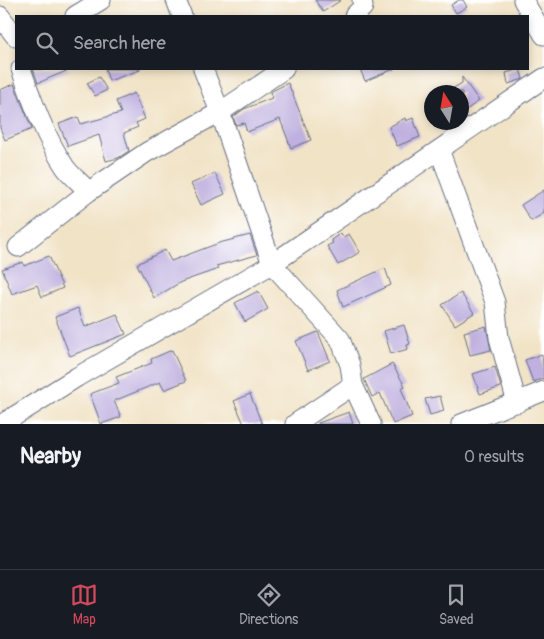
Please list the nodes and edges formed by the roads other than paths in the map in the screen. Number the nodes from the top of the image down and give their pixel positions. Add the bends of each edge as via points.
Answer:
1 (101, 0) edge
2 (176, 0) edge
3 (362, 0) edge
4 (523, 0) edge
5 (77, 15) edge
6 (182, 15) edge
7 (355, 15) edge
8 (0, 16) edge
9 (14, 35) edge
10 (544, 35) edge
11 (21, 70) edge
12 (203, 70) edge
13 (283, 70) edge
14 (544, 78) edge
15 (220, 112) junction
16 (440, 152) junction
17 (88, 192) junction
18 (18, 247) dead end
19 (272, 264) junction
20 (353, 385) junction
21 (544, 391) edge
22 (517, 403) junction
23 (2, 424) edge
24 (295, 424) edge
25 (371, 424) edge
26 (461, 424) edge

1 - 5 street
2 - 6 street
3 - 7 street via 363,7
4 - 10 street
8 - 9 street
11 - 17 street via 54,150 66,170
12 - 15 street
13 - 15 street
14 - 16 street
15 - 17 street via 146,152
15 - 19 street
16 - 19 street
16 - 22 street via 495,302 500,338
17 - 18 street
19 - 20 street via 340,339 350,365
19 - 23 street
20 - 24 street
20 - 25 street
21 - 22 street
22 - 26 street

